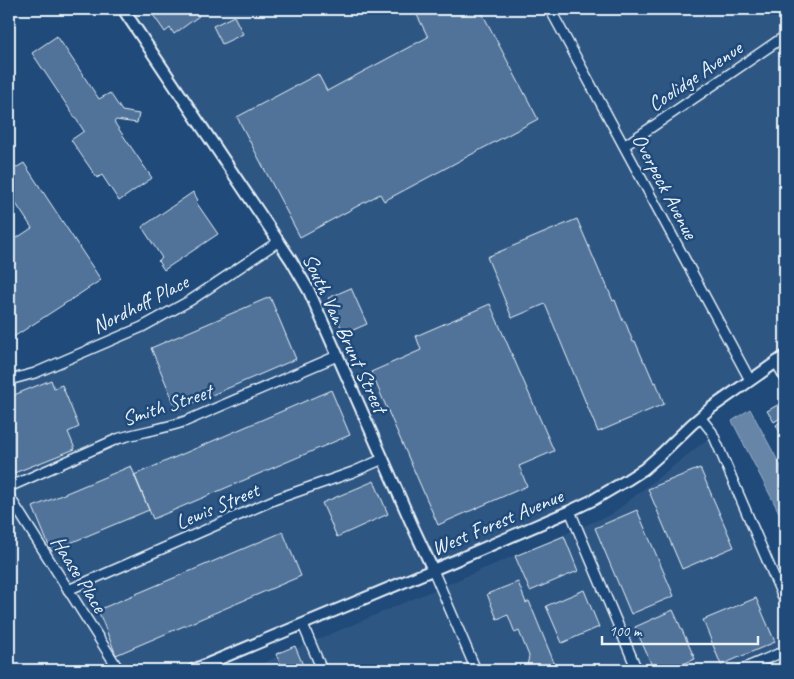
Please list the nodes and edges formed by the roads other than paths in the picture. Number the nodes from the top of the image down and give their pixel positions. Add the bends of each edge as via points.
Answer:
1 (123, 9) edge
2 (550, 9) edge
3 (785, 36) edge
4 (624, 146) junction
5 (279, 241) junction
6 (337, 356) junction
7 (785, 356) edge
8 (776, 362) junction
9 (785, 378) edge
10 (9, 380) edge
11 (750, 380) junction
12 (700, 417) junction
13 (383, 459) junction
14 (9, 487) edge
15 (9, 496) edge
16 (570, 511) junction
17 (433, 570) junction
18 (68, 590) junction
19 (785, 602) edge
20 (303, 625) junction
21 (785, 651) edge
22 (119, 670) edge
23 (193, 670) edge
24 (322, 670) edge
25 (476, 670) edge
26 (637, 670) edge
27 (740, 670) edge

1 - 5 street, South Van Brunt Street
2 - 4 street, Overpeck Avenue
3 - 4 street, Coolidge Avenue
4 - 11 street, Overpeck Avenue
5 - 6 street, South Van Brunt Street via 309,290
5 - 10 street, Nordhoff Place via 184,304 142,327 35,373
6 - 13 street, South Van Brunt Street
6 - 14 street, Smith Street via 186,421 116,439
7 - 8 street, West Forest Avenue
8 - 9 street
8 - 11 street, West Forest Avenue
11 - 12 street, West Forest Avenue
12 - 16 street, West Forest Avenue via 644,469
12 - 19 street via 712,432
13 - 17 street, South Van Brunt Street
13 - 18 street, Lewis Street via 276,499
15 - 18 street, Haase Place
16 - 17 street, West Forest Avenue
16 - 26 street
17 - 20 street, West Forest Avenue
17 - 25 street, South Van Brunt Street
18 - 22 street, Haase Place
20 - 23 street, West Forest Avenue
20 - 24 street
21 - 27 street

